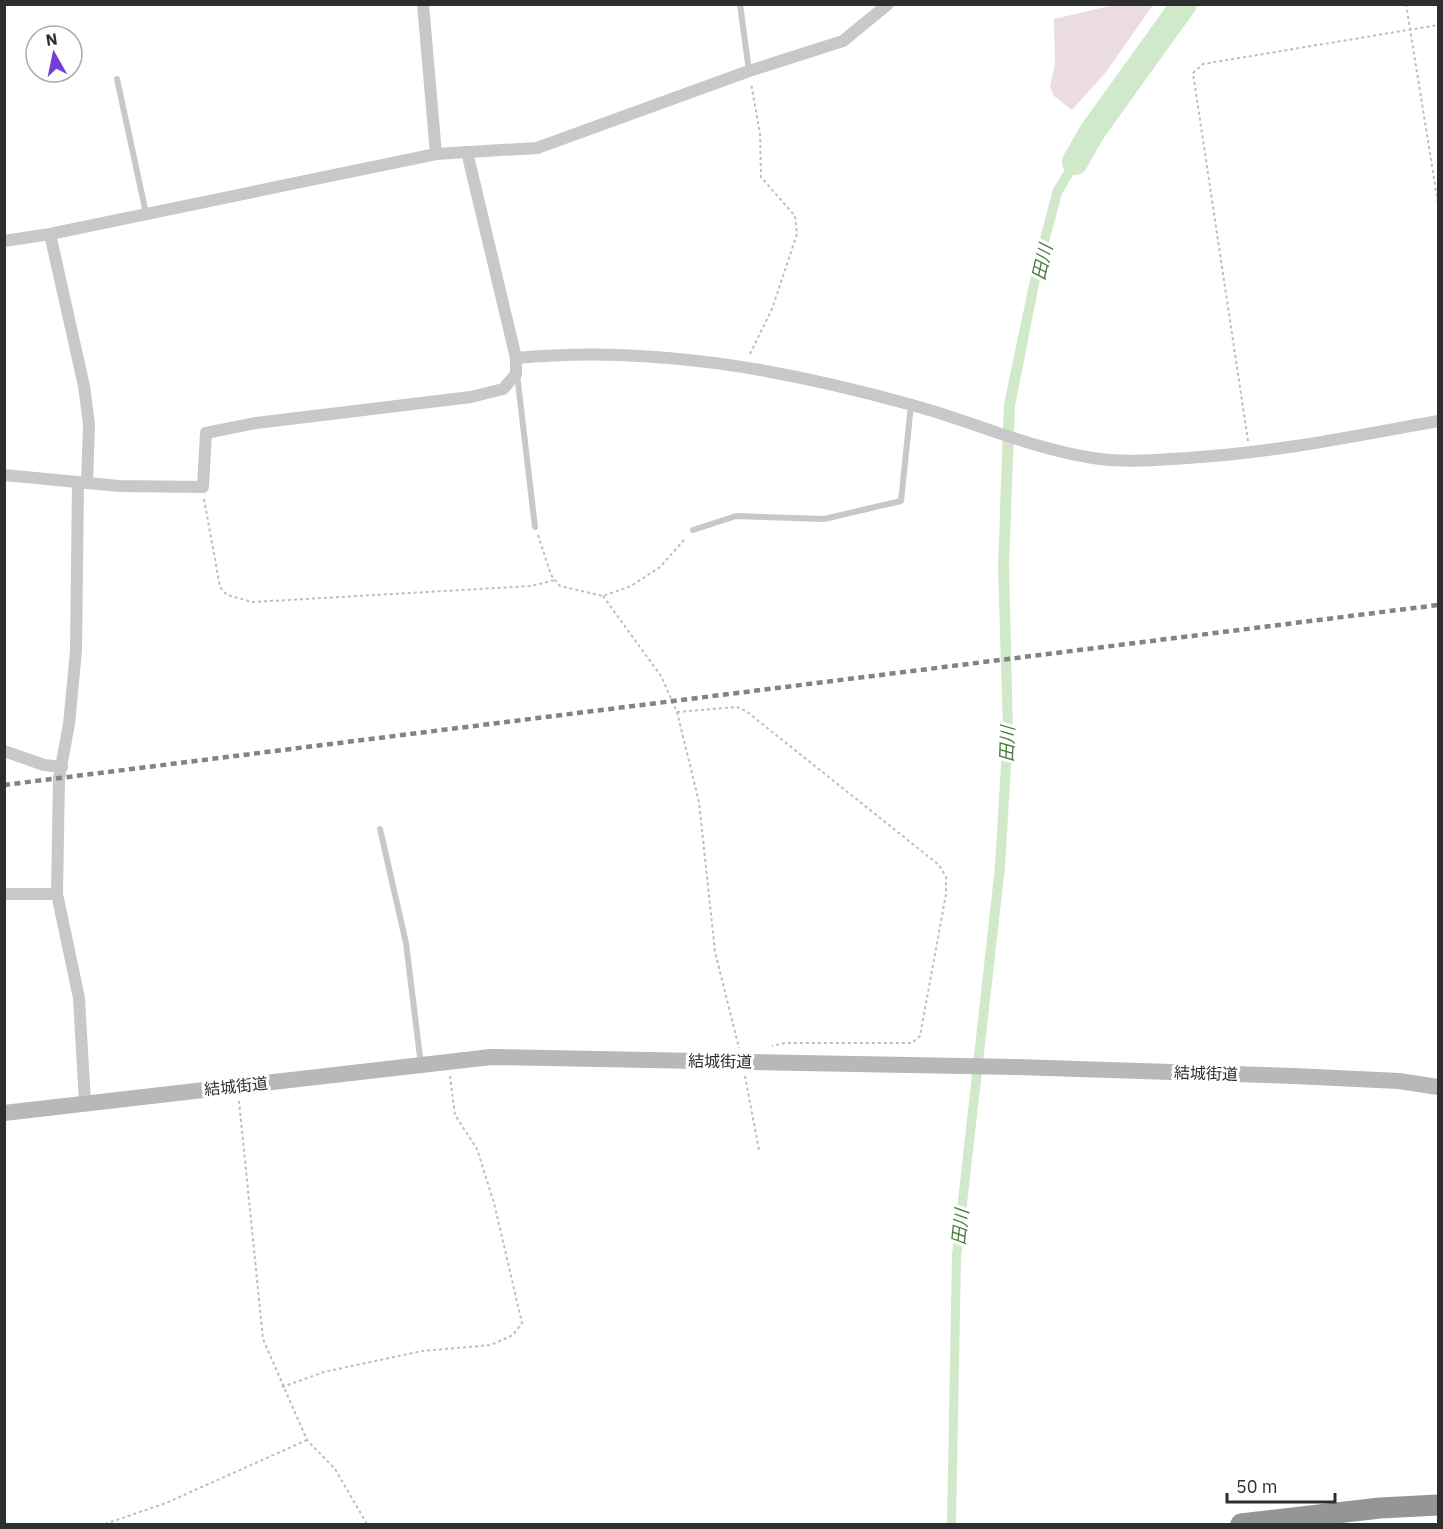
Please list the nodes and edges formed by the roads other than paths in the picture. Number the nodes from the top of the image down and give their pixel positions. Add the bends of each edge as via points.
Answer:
1 (423, 4) edge
2 (740, 4) edge
3 (888, 4) edge
4 (749, 71) junction
5 (117, 79) dead end
6 (467, 152) junction
7 (436, 154) junction
8 (146, 213) junction
9 (50, 234) junction
10 (4, 241) edge
11 (516, 358) junction
12 (516, 374) junction
13 (911, 405) junction
14 (1438, 421) edge
15 (4, 476) edge
16 (82, 483) junction
17 (535, 526) road end
18 (693, 530) road end
19 (4, 751) edge
20 (62, 767) junction
21 (380, 829) dead end
22 (4, 894) edge
23 (57, 894) junction
24 (421, 1065) junction
25 (1438, 1087) edge
26 (86, 1103) junction
27 (4, 1113) edge
28 (1438, 1505) edge
29 (1241, 1524) edge

1 - 7 street
2 - 4 lane
3 - 4 street via 843,41
4 - 6 street via 537,148
5 - 8 lane
6 - 7 street
6 - 11 street
7 - 8 street
8 - 9 street
9 - 10 street
9 - 16 street via 89,424
11 - 12 street
11 - 13 street via 568,352 643,354 744,366
12 - 16 street via 503,389 471,397 256,423 206,434 203,487
12 - 17 lane
13 - 14 street via 1038,445 1091,458 1132,462 1250,454
13 - 18 lane via 901,501 824,519 736,516
15 - 16 street
16 - 20 street via 76,651
19 - 20 street
20 - 23 street
21 - 24 lane via 406,943
22 - 23 street
23 - 26 street via 79,998
24 - 25 street, 結城街道 via 491,1057 741,1058 1318,1077
24 - 26 street, 結城街道
26 - 27 street, 結城街道
28 - 29 highway

